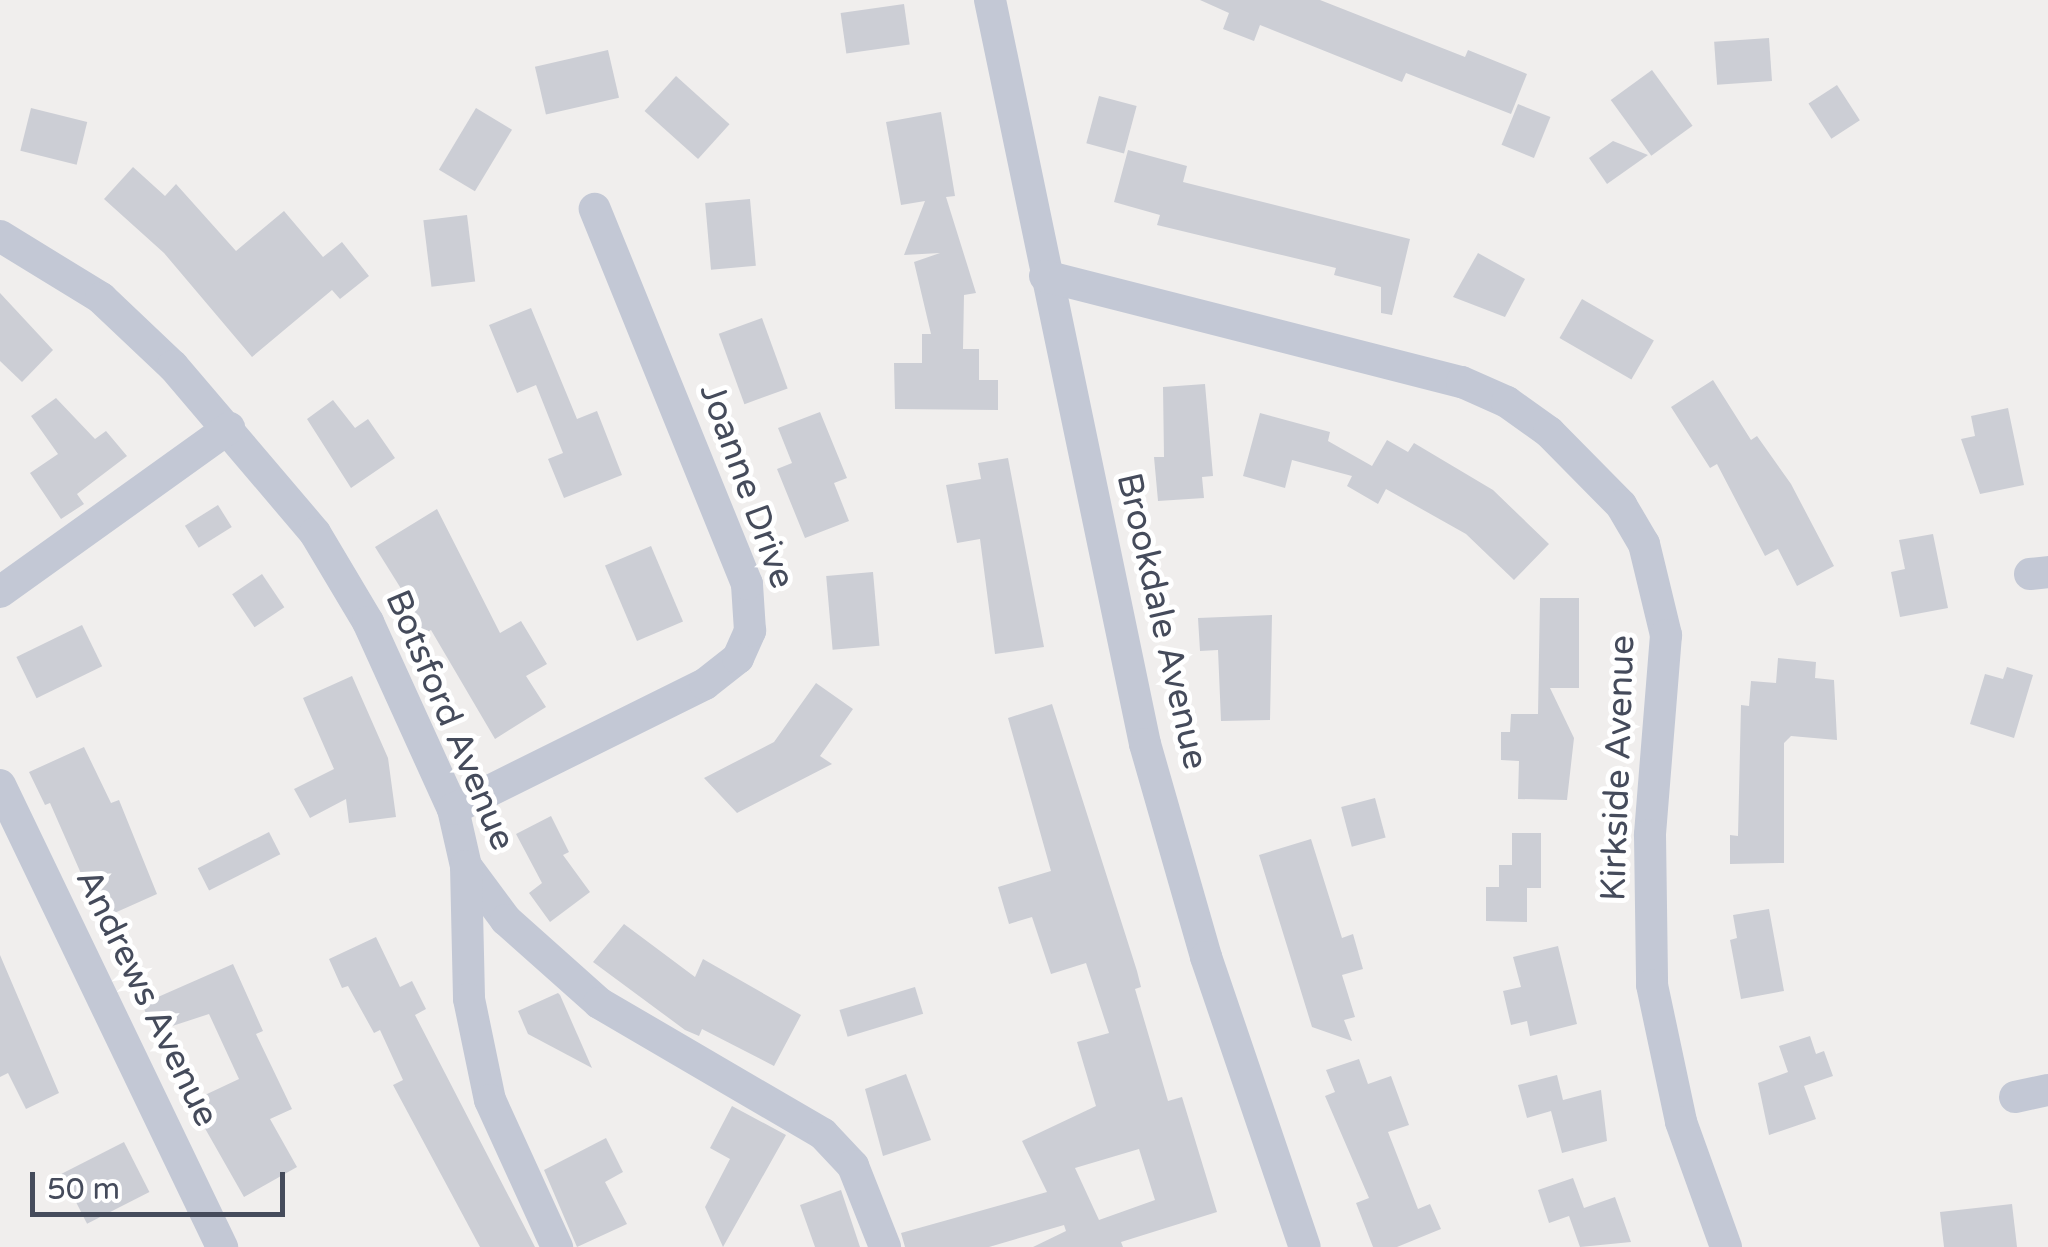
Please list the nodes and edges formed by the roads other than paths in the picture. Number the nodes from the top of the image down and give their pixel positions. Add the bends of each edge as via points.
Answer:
1 (990, 0) edge
2 (595, 209) dead end
3 (0, 236) edge
4 (1045, 276) junction
5 (229, 428) junction
6 (0, 592) edge
7 (0, 785) edge
8 (452, 809) junction
9 (466, 866) junction
10 (2048, 1090) edge
11 (2015, 1097) dead end
12 (222, 1247) edge
13 (557, 1247) edge
14 (885, 1247) edge
15 (1305, 1247) edge
16 (1726, 1247) edge

1 - 4 street, Brookdale Avenue
2 - 8 street, Joanne Drive via 747,584 750,632 738,658 705,684
3 - 5 street, Botsford Avenue via 101,298
4 - 15 street, Brookdale Avenue via 1146,744 1206,957
4 - 16 street, Kirkside Avenue via 1462,382 1549,432 1621,505 1644,544 1666,636 1650,835 1652,984 1682,1122
5 - 6 street
5 - 8 street, Botsford Avenue via 315,533 368,622
7 - 12 street, Andrews Avenue
8 - 9 street, Botsford Avenue
9 - 13 street via 469,999 490,1100
9 - 14 street, Botsford Avenue via 506,920 600,1003 832,1142 862,1185
10 - 11 street

